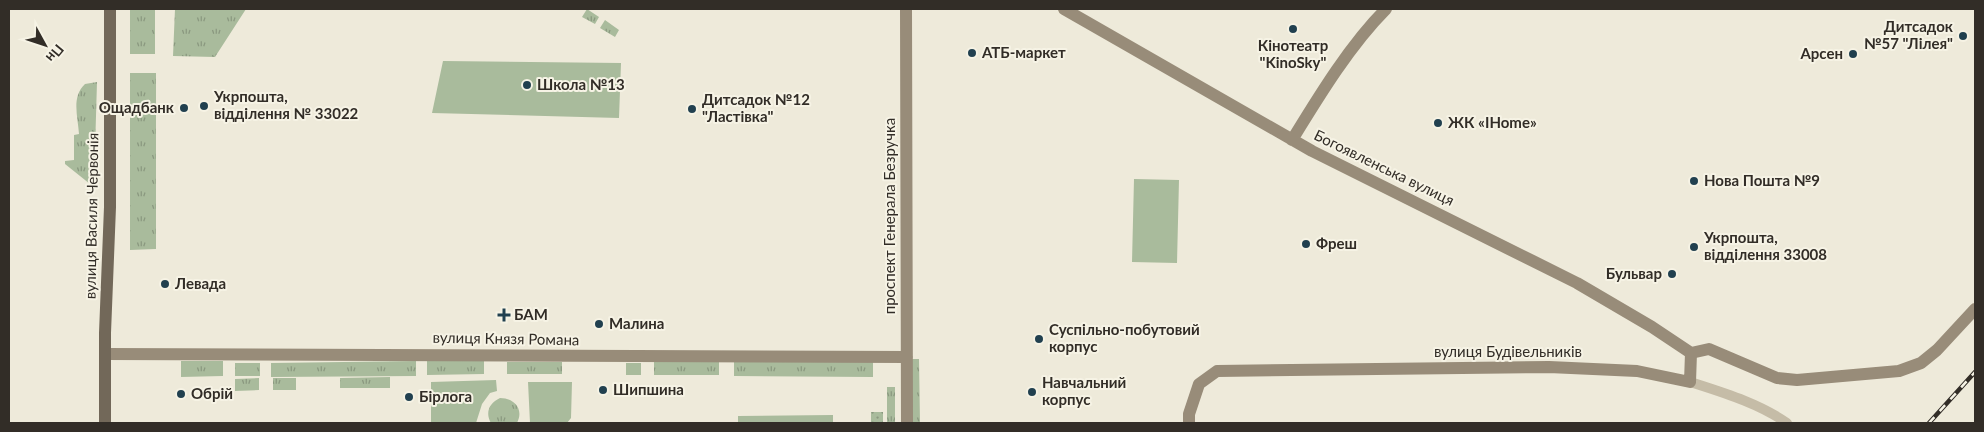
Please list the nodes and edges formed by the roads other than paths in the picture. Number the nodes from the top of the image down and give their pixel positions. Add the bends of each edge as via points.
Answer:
1 (110, 9) edge
2 (906, 9) edge
3 (1064, 9) edge
4 (1386, 9) edge
5 (1292, 140) junction
6 (1975, 309) edge
7 (1691, 352) junction
8 (105, 354) junction
9 (907, 357) junction
10 (1690, 382) junction
11 (105, 423) edge
12 (908, 423) edge
13 (1189, 423) edge
14 (1788, 423) edge

1 - 8 main road, вулиця Василя Червонія via 110,207
2 - 9 street, проспект Генерала Безручка
3 - 5 street, Богоявленська вулиця
4 - 5 street via 1322,93
5 - 7 street, Богоявленська вулиця via 1577,283
6 - 7 street via 1921,363 1899,370 1797,380 1777,378 1709,349
7 - 10 street
8 - 9 street, вулиця Князя Романа
8 - 11 main road, вулиця Василя Червонія
9 - 12 street, проспект Генерала Безручка
10 - 13 street, вулиця Будівельників via 1637,371 1549,367 1218,371 1199,384
10 - 14 street, вулиця Будівельників via 1738,397

